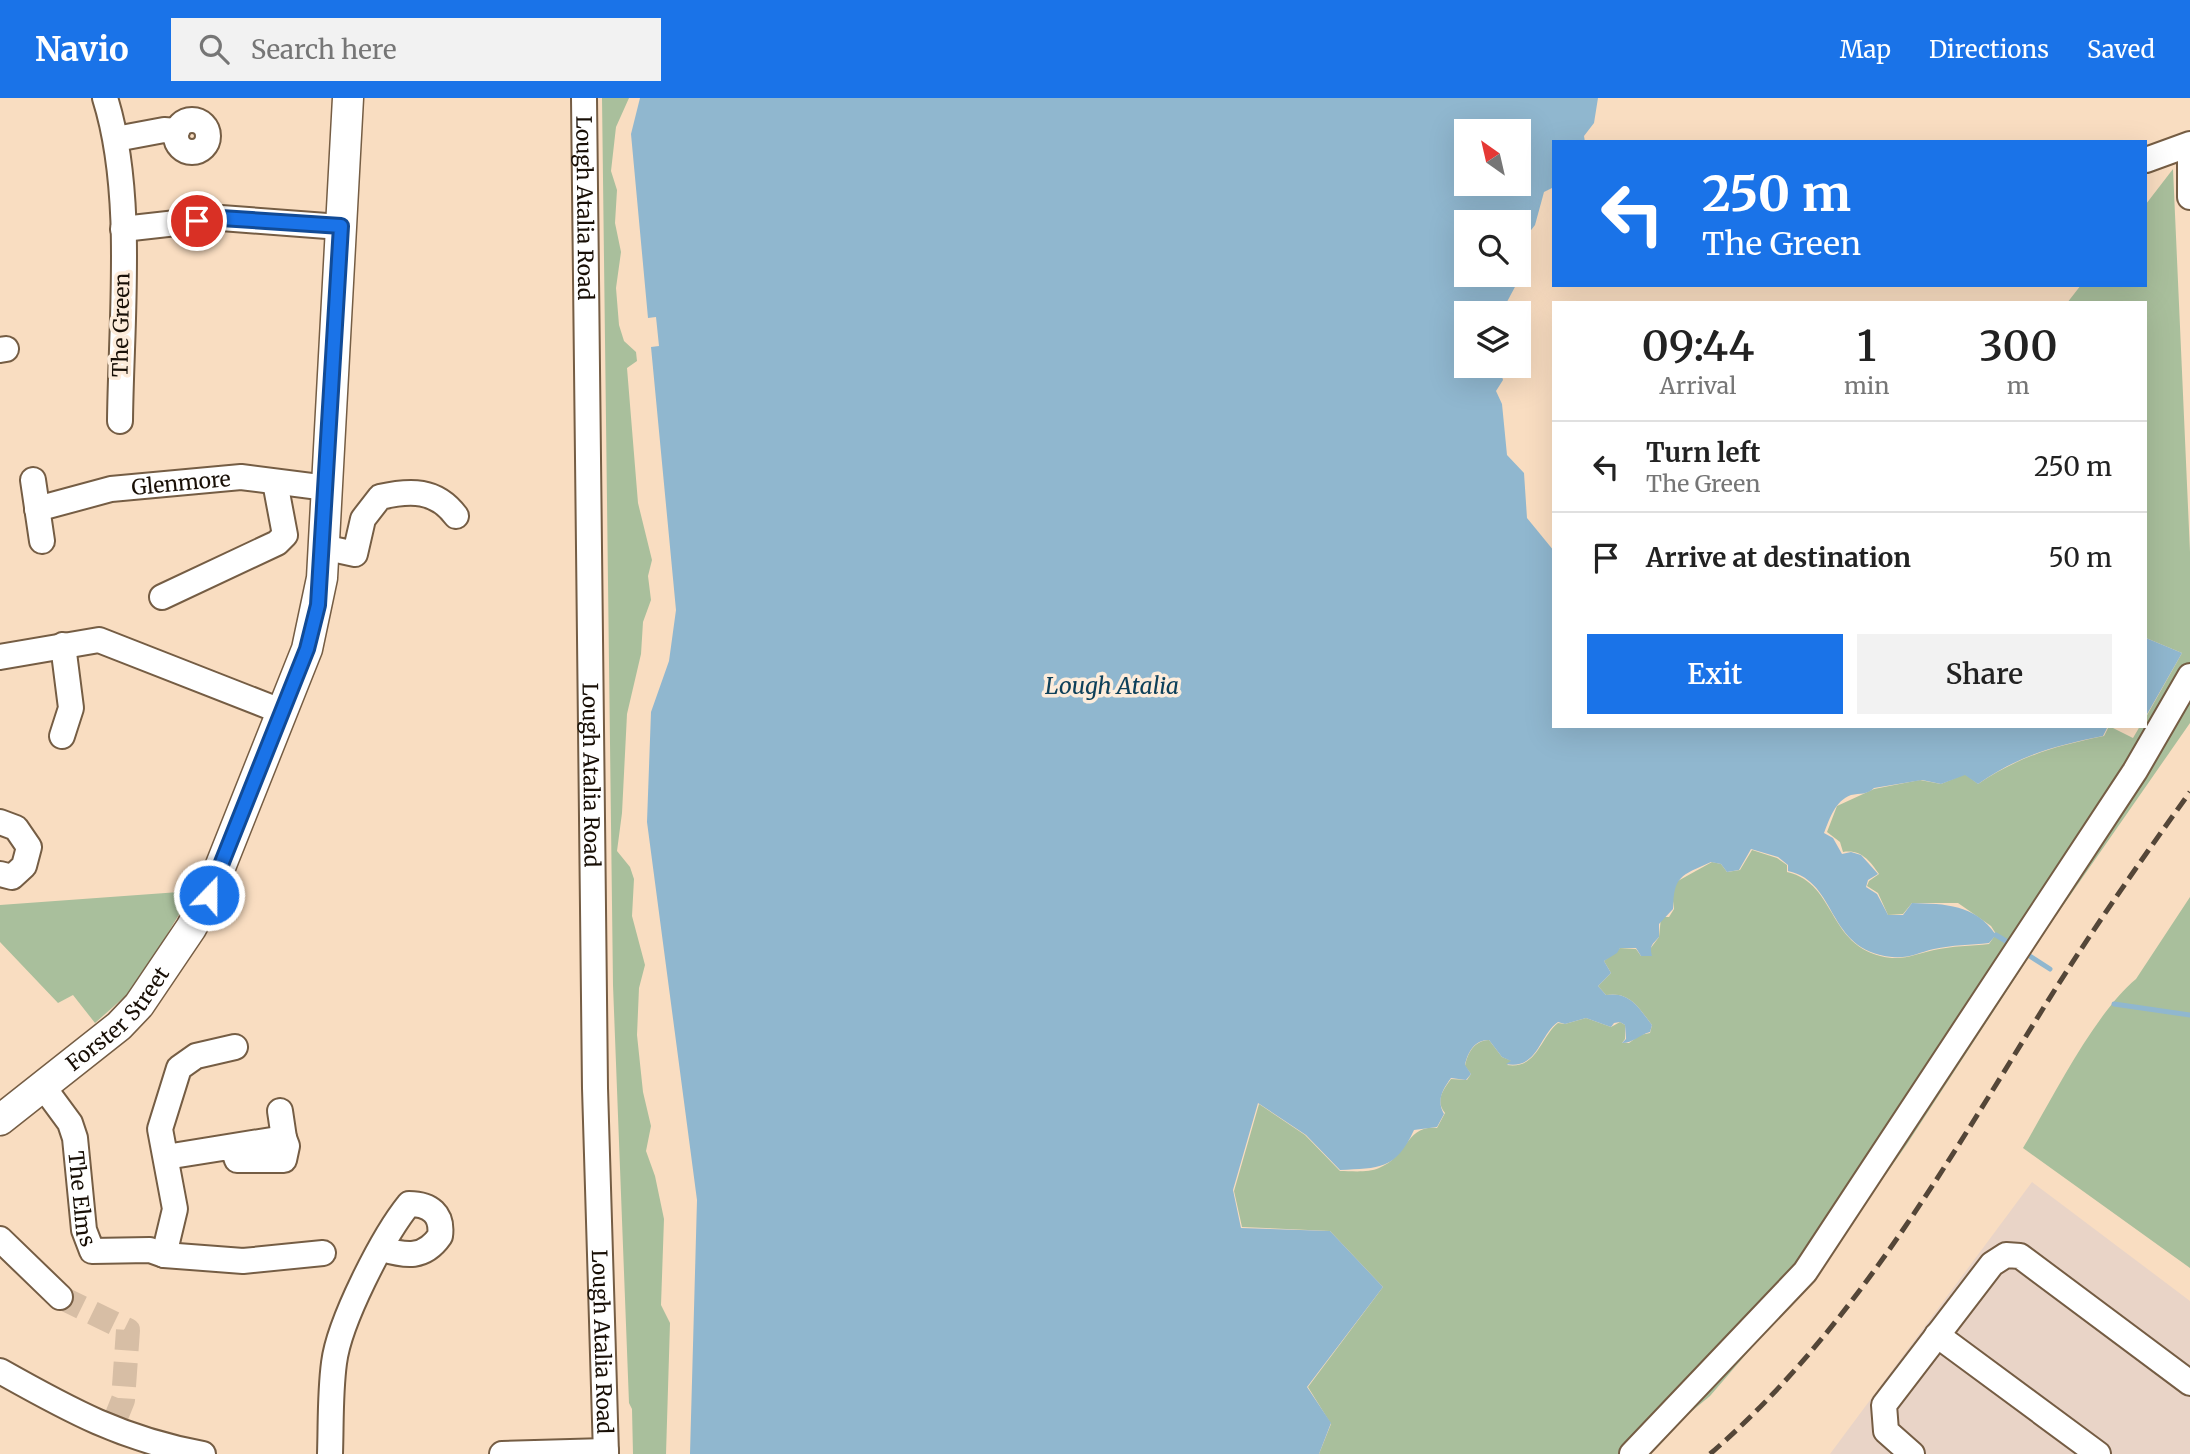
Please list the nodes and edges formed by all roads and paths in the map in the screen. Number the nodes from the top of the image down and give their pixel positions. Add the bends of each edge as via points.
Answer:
1 (105, 98) edge
2 (348, 98) edge
3 (584, 98) edge
4 (177, 131) dead end
5 (116, 139) junction
6 (2190, 145) edge
7 (2147, 160) edge
8 (2190, 197) edge
9 (341, 226) junction
10 (123, 229) junction
11 (120, 421) dead end
12 (33, 480) dead end
13 (275, 482) junction
14 (327, 488) junction
15 (37, 509) junction
16 (456, 516) dead end
17 (42, 541) dead end
18 (323, 547) junction
19 (162, 597) dead end
20 (63, 645) junction
21 (0, 657) edge
22 (2190, 676) edge
23 (283, 712) junction
24 (62, 736) dead end
25 (0, 822) edge
26 (0, 874) edge
27 (234, 1047) dead end
28 (42, 1085) junction
29 (280, 1111) dead end
30 (0, 1120) edge
31 (166, 1157) junction
32 (0, 1239) edge
33 (382, 1249) dead end
34 (323, 1253) dead end
35 (164, 1255) junction
36 (60, 1297) tunnel mouth
37 (1937, 1335) junction
38 (1, 1378) edge
39 (2190, 1382) edge
40 (164, 1451) edge
41 (606, 1452) edge
42 (203, 1454) edge
43 (330, 1454) edge
44 (502, 1454) edge
45 (1632, 1454) edge
46 (1912, 1454) edge
47 (2098, 1454) edge

1 - 5 street, The Green
2 - 9 main road, Forster Street
3 - 41 street, Lough Atalia Road via 595,1088
4 - 5 street
5 - 10 street, The Green
6 - 7 street
6 - 8 street
9 - 10 street via 221,218
9 - 14 main road, Forster Street
10 - 11 street, The Green
12 - 15 street
13 - 14 street, Glenmore
13 - 15 street, Glenmore via 241,477 111,489
13 - 19 street via 285,535 277,543
14 - 18 main road, Forster Street
15 - 17 street
16 - 18 street via 444,500 410,493 387,496 370,507 355,554
18 - 23 main road, Forster Street via 314,626
20 - 21 street
20 - 23 street via 99,640
20 - 24 street via 71,708
22 - 45 street via 2135,771 1805,1272
23 - 28 main road, Forster Street via 209,895 191,928 139,1005
25 - 26 street via 16,828 29,847 24,866 12,877
27 - 31 street via 196,1056 179,1068 160,1129
28 - 30 main road, Forster Street
28 - 35 street, The Elms via 70,1123 75,1138 84,1230 92,1251 150,1250
29 - 31 street via 284,1138
31 - 35 street via 175,1209
32 - 36 street
33 - 43 street via 349,1316 334,1362
34 - 35 street, The Elms via 243,1261
37 - 39 street via 1992,1264 2013,1254
37 - 46 street via 1884,1405 1883,1427
37 - 47 street
38 - 40 street
40 - 42 street
41 - 44 street

